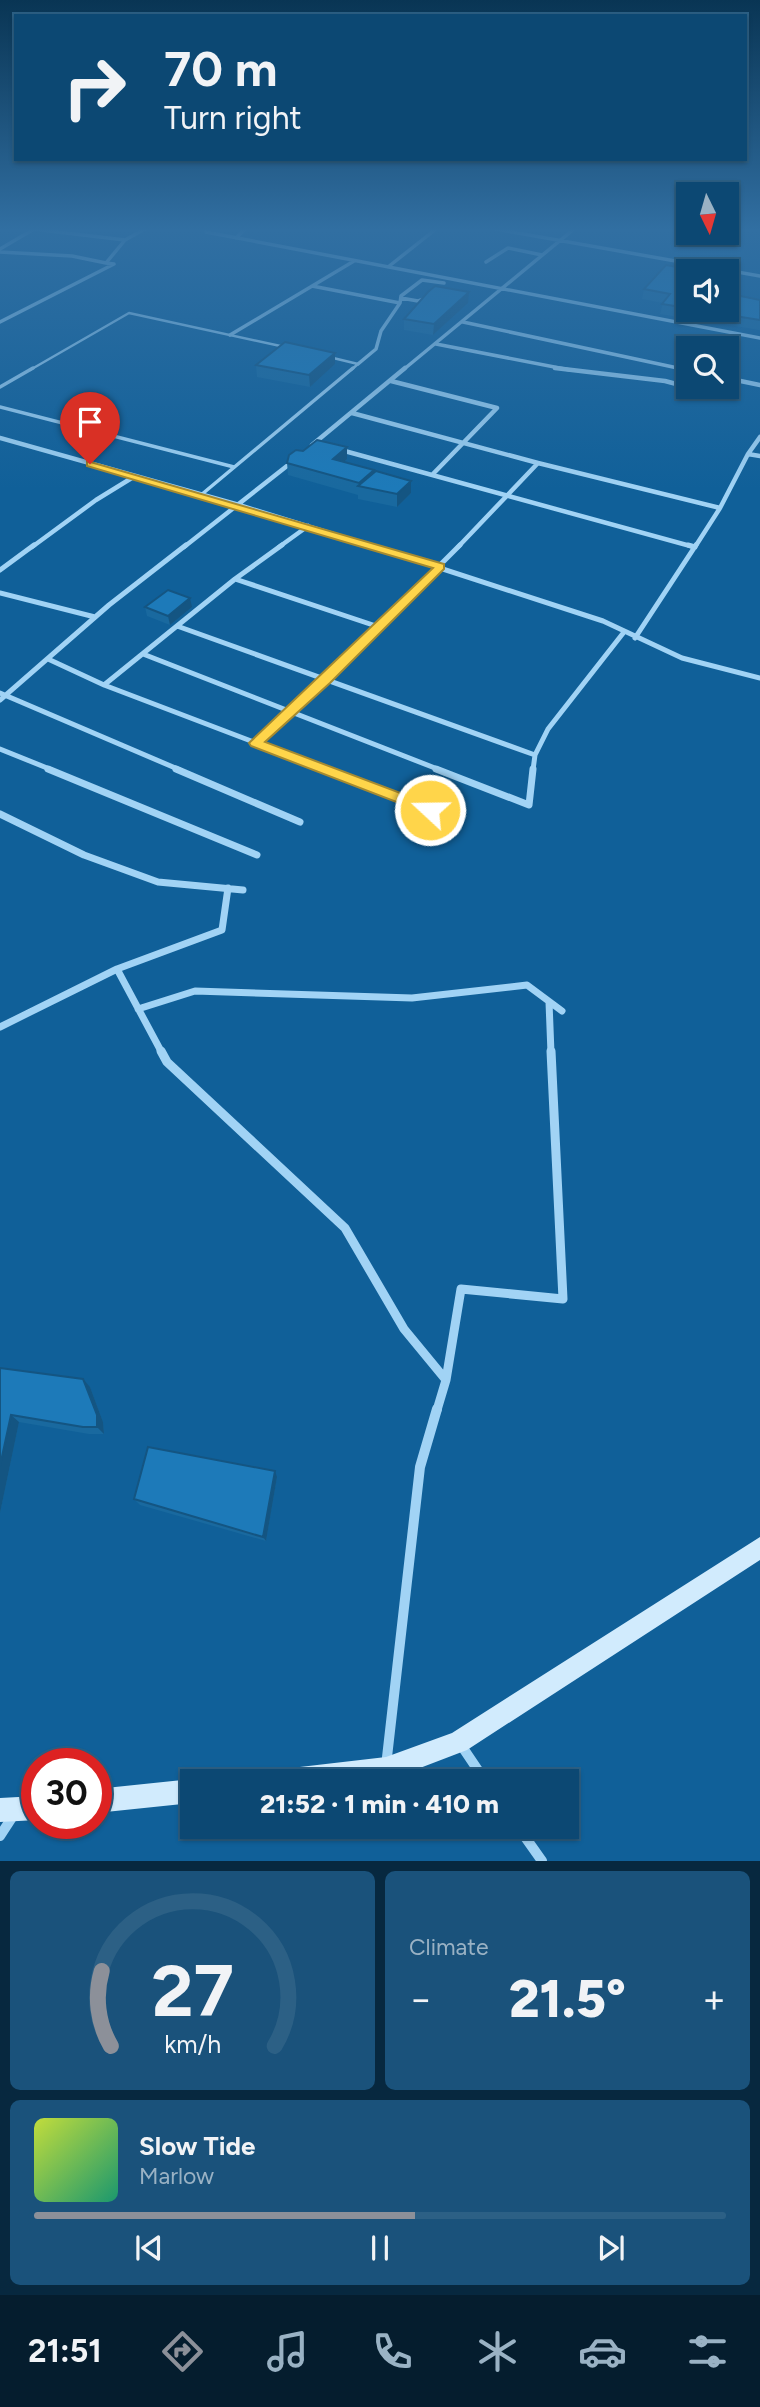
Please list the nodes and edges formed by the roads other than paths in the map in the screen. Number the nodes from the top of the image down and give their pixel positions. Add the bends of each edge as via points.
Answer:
1 (124, 316) edge
2 (142, 316) edge
3 (262, 316) edge
4 (390, 316) edge
5 (470, 316) edge
6 (647, 316) edge
7 (463, 322) junction
8 (230, 335) junction
9 (760, 338) edge
10 (436, 344) junction
11 (294, 349) edge
12 (320, 355) edge
13 (358, 364) junction
14 (676, 367) edge
15 (391, 381) junction
16 (739, 381) edge
17 (676, 384) edge
18 (760, 385) edge
19 (0, 387) edge
20 (0, 407) edge
21 (352, 413) junction
22 (760, 437) edge
23 (0, 438) edge
24 (315, 443) junction
25 (463, 443) junction
26 (305, 451) edge
27 (748, 454) junction
28 (760, 456) edge
29 (296, 459) edge
30 (538, 463) junction
31 (234, 467) junction
32 (432, 475) junction
33 (135, 476) junction
34 (201, 495) junction
35 (508, 496) junction
36 (239, 505) junction
37 (720, 508) junction
38 (308, 526) junction
39 (695, 547) junction
40 (440, 567) junction
41 (0, 570) edge
42 (235, 579) junction
43 (0, 593) edge
44 (95, 617) junction
45 (177, 626) junction
46 (379, 627) junction
47 (624, 632) junction
48 (635, 638) junction
49 (143, 654) junction
50 (48, 659) junction
51 (760, 678) edge
52 (325, 680) junction
53 (104, 685) junction
54 (3, 694) edge
55 (0, 700) edge
56 (290, 711) junction
57 (256, 743) junction
58 (0, 749) edge
59 (535, 755) junction
60 (430, 810) dead end
61 (0, 814) edge
62 (300, 822) dead end
63 (257, 855) dead end
64 (228, 888) junction
65 (243, 890) dead end
66 (117, 969) junction
67 (549, 1002) junction
68 (138, 1009) junction
69 (562, 1011) dead end
70 (0, 1027) edge
71 (446, 1380) junction
72 (760, 1548) edge
73 (459, 1742) junction
74 (386, 1769) joint
75 (477, 1769) edge
76 (180, 1792) edge
77 (112, 1799) edge
78 (18, 1810) edge
79 (0, 1836) edge
80 (526, 1839) edge
81 (542, 1861) edge

1 - 19 lane
2 - 8 lane
3 - 8 street
4 - 13 street via 376,349
5 - 7 street
6 - 9 street
7 - 10 street
7 - 14 street
8 - 11 lane
10 - 15 street
10 - 17 street via 546,367
12 - 13 lane
13 - 31 lane
15 - 21 street
15 - 25 street via 497,408
16 - 18 street
20 - 31 lane
21 - 24 street
21 - 25 street
22 - 27 street
23 - 33 street
24 - 26 street
24 - 32 street
25 - 30 street
25 - 32 street
27 - 28 street
27 - 37 street
29 - 36 street
30 - 35 street
30 - 37 street
31 - 34 lane
32 - 35 street
33 - 34 street
33 - 41 street
34 - 36 street
35 - 39 street
35 - 40 street
36 - 38 street
36 - 44 street
37 - 39 street
38 - 40 street
38 - 42 street
39 - 48 street
40 - 46 street
40 - 47 street
42 - 45 street
42 - 46 street
43 - 44 street
44 - 50 street
45 - 49 street
45 - 52 street
46 - 52 street
47 - 48 street
47 - 59 street via 548,729
48 - 51 street via 682,658
49 - 53 street
49 - 56 street
50 - 53 street
50 - 54 street
52 - 56 street
52 - 59 street
53 - 57 street
54 - 55 street
54 - 62 street
56 - 57 street
56 - 59 street via 529,804
57 - 60 street
58 - 63 street
61 - 64 street via 85,855 158,882
64 - 65 street
64 - 66 street via 222,930
66 - 68 street
66 - 70 street
67 - 68 street via 527,985 412,998 195,991
67 - 69 street
67 - 71 street via 563,1299 461,1289
68 - 71 street via 167,1062 345,1228 404,1329
71 - 74 street via 421,1467
72 - 73 street
73 - 74 street
73 - 75 street
76 - 77 street
78 - 79 street
80 - 81 street

